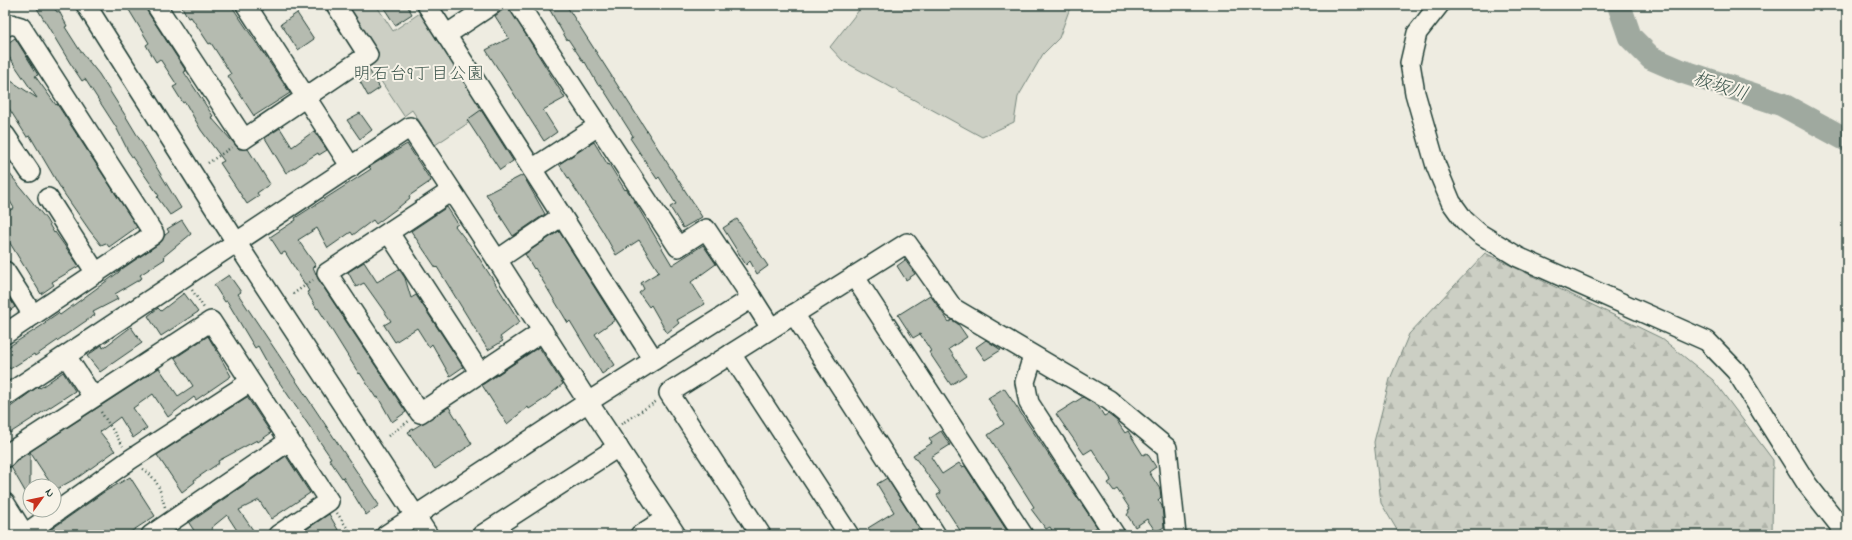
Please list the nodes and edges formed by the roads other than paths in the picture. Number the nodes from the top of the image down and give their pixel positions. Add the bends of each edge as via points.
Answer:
1 (86, 5) edge
2 (156, 5) edge
3 (246, 5) edge
4 (336, 5) edge
5 (427, 5) edge
6 (492, 5) edge
7 (519, 5) edge
8 (1439, 5) edge
9 (5, 27) edge
10 (446, 35) junction
11 (305, 97) junction
12 (598, 126) junction
13 (5, 135) edge
14 (351, 167) junction
15 (532, 169) junction
16 (30, 172) dead end
17 (451, 191) junction
18 (48, 198) dead end
19 (562, 216) junction
20 (388, 233) junction
21 (236, 242) junction
22 (497, 260) junction
23 (5, 271) edge
24 (96, 273) junction
25 (854, 276) junction
26 (752, 298) junction
27 (794, 314) junction
28 (33, 315) junction
29 (771, 328) junction
30 (543, 331) junction
31 (5, 334) edge
32 (732, 354) junction
33 (66, 356) junction
34 (1033, 356) junction
35 (654, 360) junction
36 (480, 373) junction
37 (250, 382) junction
38 (5, 396) edge
39 (93, 397) junction
40 (588, 402) junction
41 (613, 440) junction
42 (289, 441) junction
43 (5, 458) edge
44 (5, 503) edge
45 (416, 516) junction
46 (665, 519) junction
47 (25, 535) edge
48 (151, 535) edge
49 (278, 535) edge
50 (386, 535) edge
51 (428, 535) edge
52 (482, 535) edge
53 (640, 535) edge
54 (676, 535) edge
55 (761, 535) edge
56 (849, 535) edge
57 (936, 535) edge
58 (1023, 535) edge
59 (1115, 535) edge
60 (1176, 535) edge
61 (1847, 535) edge

1 - 21 street
2 - 11 street via 244,139
3 - 11 street
4 - 11 street via 368,55
5 - 10 street
6 - 10 street
7 - 12 street
8 - 61 street via 1417,33 1410,63 1415,93 1436,166 1451,202 1464,220 1480,234 1518,257 1707,341 1736,371 1807,484
9 - 24 street via 11,24 20,27 154,234
10 - 15 street
11 - 14 street
12 - 15 street
12 - 26 street via 678,247 706,229
13 - 16 street
14 - 17 street via 410,127
14 - 21 street
15 - 19 street
17 - 20 street
17 - 22 street
18 - 24 street
19 - 22 street
19 - 35 street
20 - 36 street
20 - 36 street via 328,273 420,413
21 - 33 street
21 - 45 street
22 - 30 street
23 - 28 street
24 - 28 street
25 - 27 street
25 - 34 street via 907,243 953,308
25 - 58 street
26 - 29 street
26 - 35 street
27 - 29 street
27 - 57 street
28 - 31 street
29 - 32 street
30 - 36 street
30 - 40 street
32 - 55 street via 669,393
32 - 56 street
33 - 38 street
33 - 39 street
34 - 59 street via 1025,382 1029,403
34 - 60 street via 1109,400 1167,448
35 - 40 street
37 - 39 street via 212,321
37 - 42 street
37 - 47 street via 132,459
39 - 43 street via 10,452
40 - 41 street
40 - 45 street
41 - 46 street
41 - 52 street
42 - 48 street
42 - 49 street via 329,501
44 - 47 street
45 - 50 street
45 - 51 street
46 - 53 street
46 - 54 street

